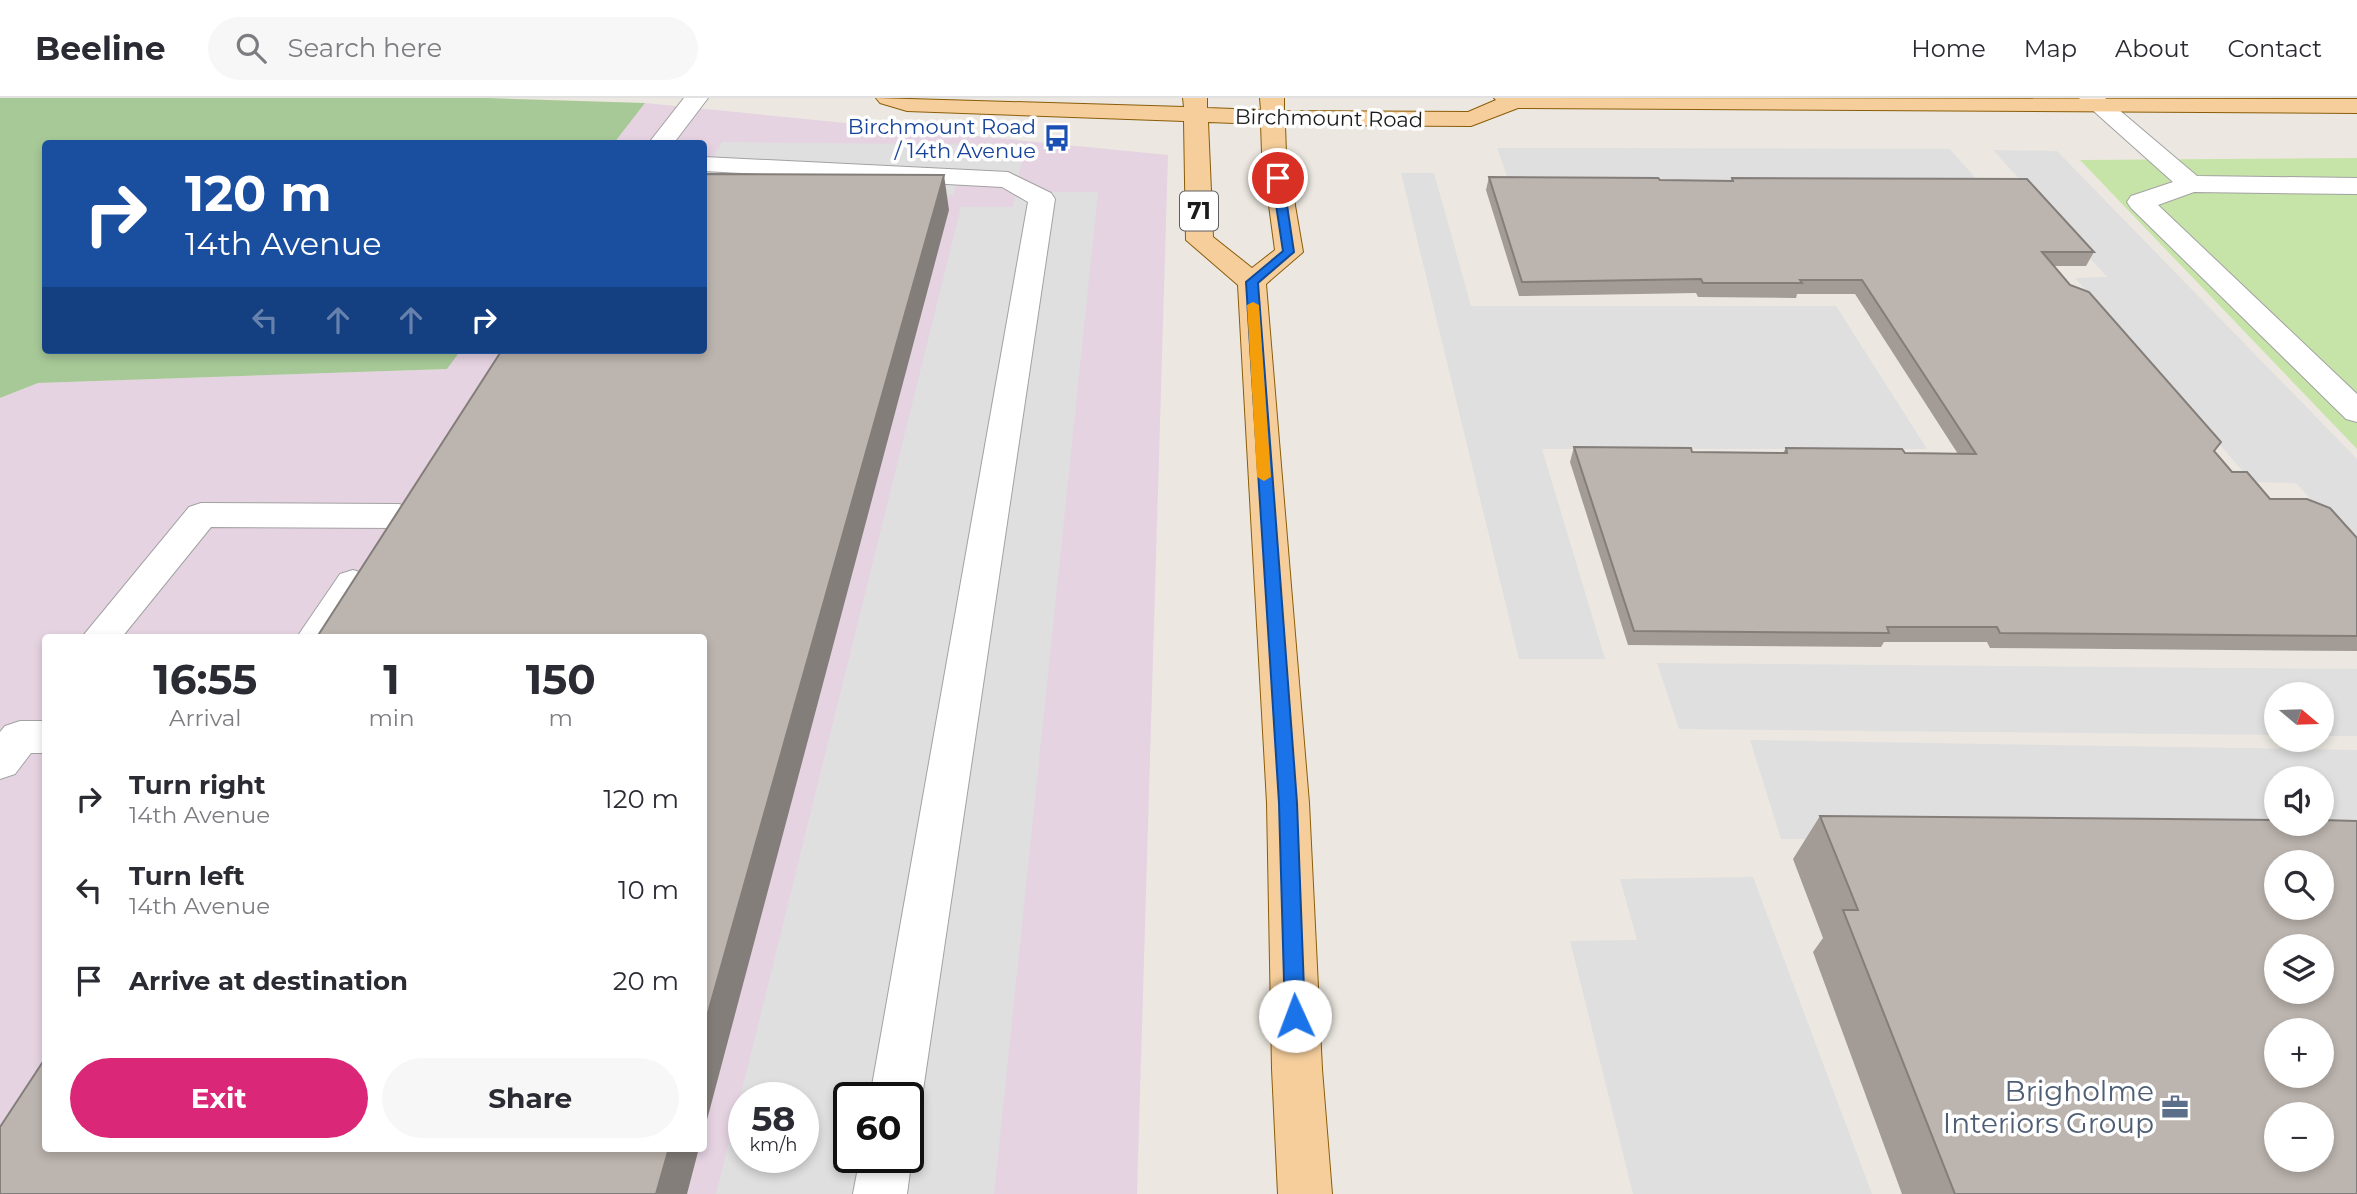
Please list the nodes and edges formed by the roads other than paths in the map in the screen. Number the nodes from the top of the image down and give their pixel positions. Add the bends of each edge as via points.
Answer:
1 (696, 98) edge
2 (888, 98) edge
3 (1510, 99) edge
4 (2095, 101) edge
5 (2357, 106) edge
6 (1194, 107) edge
7 (1273, 108) edge
8 (663, 140) edge
9 (707, 164) edge
10 (2191, 184) junction
11 (2357, 186) edge
12 (1252, 282) junction
13 (2357, 412) edge
14 (419, 485) edge
15 (399, 516) junction
16 (103, 634) edge
17 (318, 634) edge
18 (42, 712) edge
19 (22, 745) edge
20 (898, 1082) edge
21 (883, 1173) edge
22 (880, 1194) edge
23 (1305, 1194) edge

1 - 8 lane
2 - 6 main road, Birchmount Road via 907,104
3 - 4 main road, Birchmount Road
3 - 7 main road, Birchmount Road via 1471,119
4 - 5 main road, Birchmount Road
4 - 10 lane
6 - 7 main road, Birchmount Road
6 - 12 main road, 71 via 1200,240
7 - 12 main road via 1274,153 1289,252
9 - 20 lane via 1008,180 1042,199
10 - 11 lane
10 - 13 lane via 2140,202
12 - 23 main road via 1288,803
14 - 15 lane
15 - 16 lane via 201,515
15 - 17 lane
18 - 19 lane
21 - 22 lane

